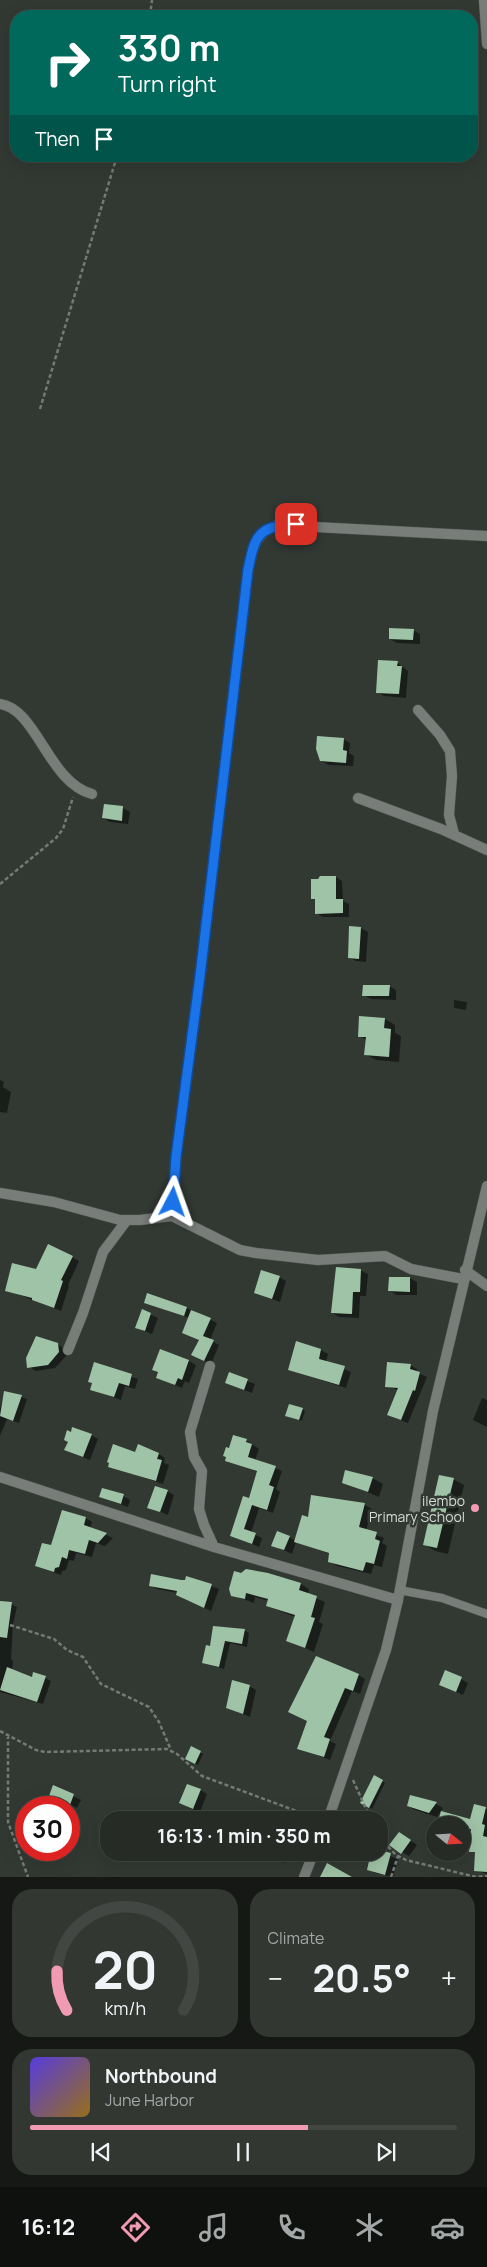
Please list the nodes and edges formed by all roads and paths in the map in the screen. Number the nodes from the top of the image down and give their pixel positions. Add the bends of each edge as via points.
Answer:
1 (484, 0) edge
2 (487, 44) edge
3 (115, 162) edge
4 (40, 409) dead end
5 (487, 536) edge
6 (0, 704) edge
7 (418, 710) dead end
8 (76, 789) junction
9 (92, 794) dead end
10 (358, 798) dead end
11 (454, 834) junction
12 (487, 850) edge
13 (0, 884) edge
14 (487, 1186) edge
15 (0, 1193) edge
16 (172, 1216) junction
17 (127, 1220) junction
18 (464, 1274) junction
19 (487, 1286) edge
20 (68, 1350) dead end
21 (210, 1366) dead end
22 (0, 1478) edge
23 (214, 1547) junction
24 (399, 1595) junction
25 (487, 1614) edge
26 (10, 1625) dead end
27 (0, 1731) edge
28 (8, 1734) junction
29 (171, 1751) junction
30 (347, 1766) junction
31 (297, 1811) edge
32 (331, 1811) edge
33 (367, 1811) edge
34 (388, 1846) edge
35 (398, 1856) junction
36 (310, 1861) edge
37 (487, 1876) edge
38 (28, 1877) edge
39 (304, 1877) edge
40 (391, 1877) edge

1 - 2 street
3 - 4 path
5 - 16 street via 277,525 263,531 253,548 176,1157
6 - 8 street via 13,709
7 - 11 street via 450,751 449,815
8 - 9 street
8 - 13 path via 63,829 56,838
10 - 11 street
11 - 12 street
14 - 18 street
15 - 17 street
16 - 17 street
16 - 18 street via 240,1250 318,1260 385,1256 411,1269
17 - 20 street via 103,1252
18 - 19 street
18 - 24 street via 433,1411
21 - 23 street via 190,1432 194,1457 202,1471 199,1509
22 - 23 street
23 - 24 street
24 - 25 lane via 442,1598
24 - 30 street via 386,1650
26 - 29 path via 54,1639 83,1657 101,1684 149,1707
27 - 28 path
28 - 29 path via 45,1752
28 - 38 path via 8,1822
29 - 31 path via 202,1776
30 - 32 street
30 - 33 path
34 - 35 path
35 - 37 path via 476,1877
35 - 40 path
36 - 39 street

